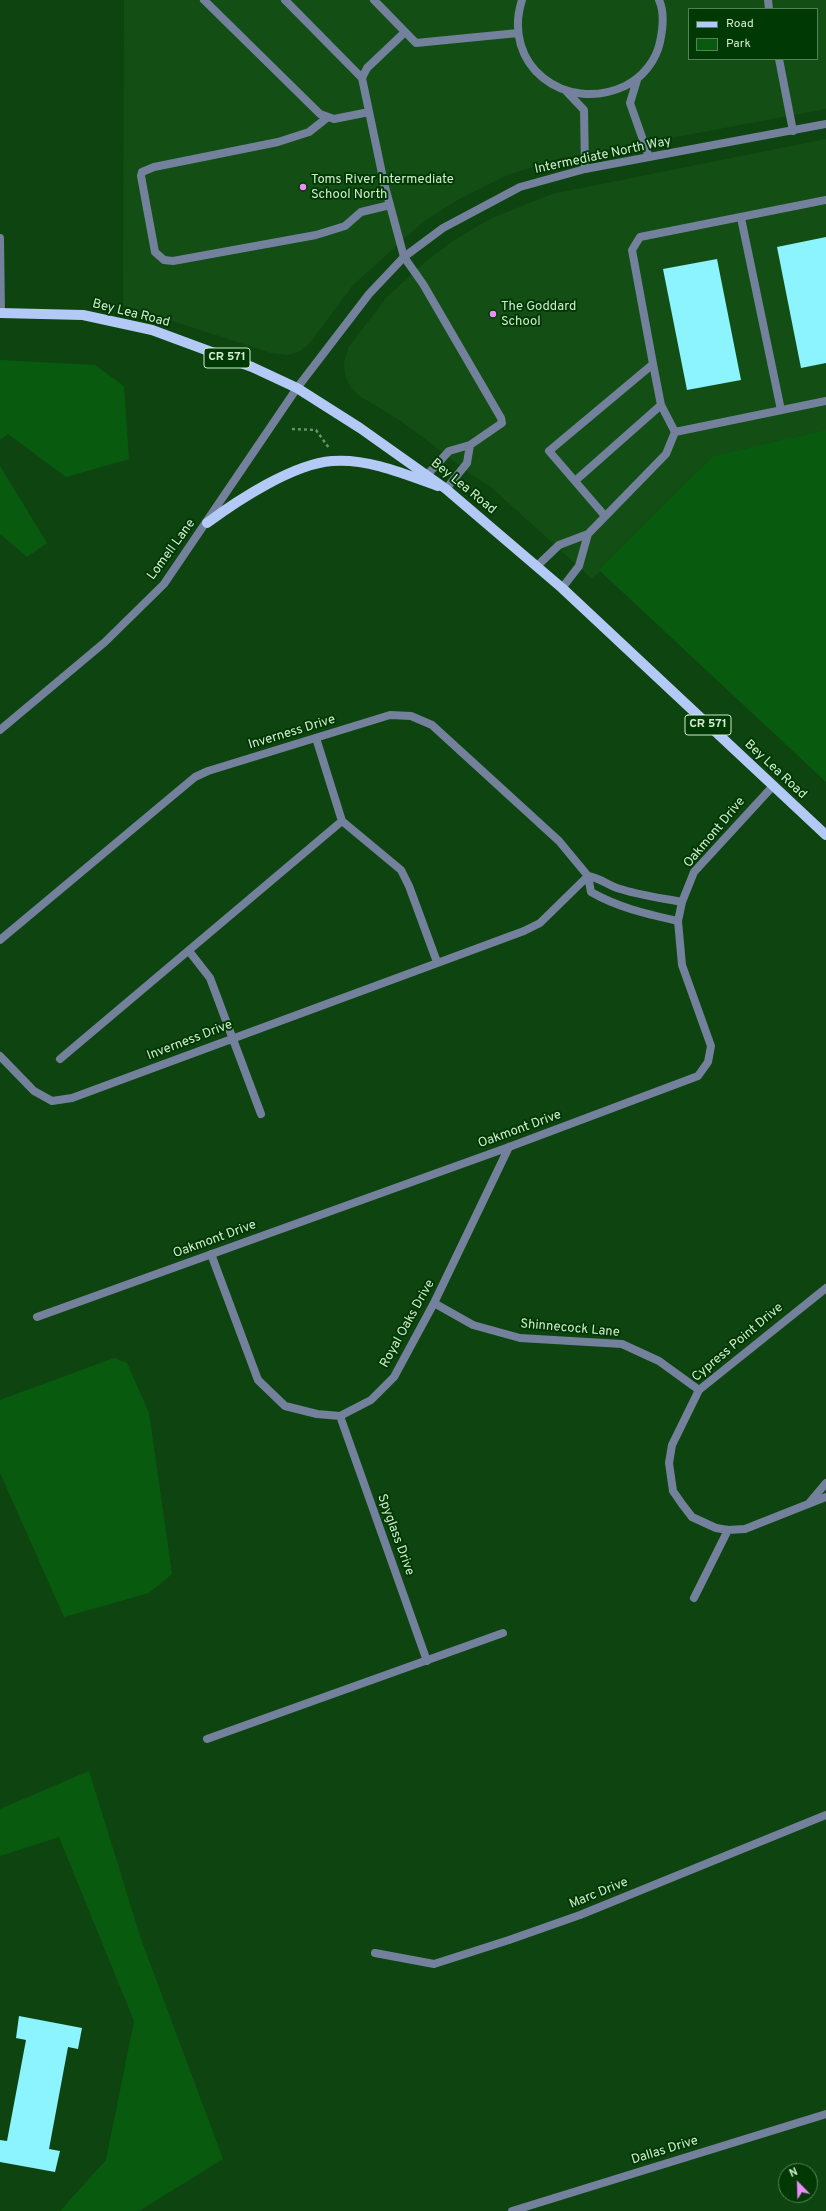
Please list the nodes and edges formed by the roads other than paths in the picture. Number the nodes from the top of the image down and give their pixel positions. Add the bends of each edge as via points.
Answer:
1 (204, 0) edge
2 (285, 0) edge
3 (374, 0) edge
4 (522, 0) edge
5 (659, 0) edge
6 (404, 32) junction
7 (518, 33) junction
8 (779, 60) edge
9 (362, 78) junction
10 (637, 80) junction
11 (567, 92) junction
12 (368, 112) junction
13 (328, 117) junction
14 (826, 124) edge
15 (793, 131) junction
16 (649, 157) junction
17 (585, 169) junction
18 (826, 200) edge
19 (390, 205) junction
20 (741, 218) junction
21 (0, 238) edge
22 (404, 257) junction
23 (0, 313) edge
24 (653, 364) junction
25 (297, 388) junction
26 (826, 401) edge
27 (661, 405) junction
28 (781, 410) junction
29 (675, 432) junction
30 (470, 445) junction
31 (428, 474) junction
32 (575, 481) junction
33 (446, 489) junction
34 (605, 516) junction
35 (207, 523) junction
36 (588, 534) junction
37 (537, 566) junction
38 (562, 588) junction
39 (0, 730) edge
40 (316, 738) junction
41 (773, 786) junction
42 (342, 821) junction
43 (826, 834) edge
44 (588, 876) junction
45 (682, 902) junction
46 (678, 921) junction
47 (0, 940) edge
48 (189, 952) junction
49 (438, 962) junction
50 (232, 1038) junction
51 (0, 1056) edge
52 (60, 1059) dead end
53 (261, 1114) dead end
54 (509, 1147) junction
55 (211, 1254) junction
56 (826, 1288) edge
57 (434, 1303) junction
58 (37, 1317) dead end
59 (699, 1390) junction
60 (340, 1416) junction
61 (826, 1483) edge
62 (826, 1497) edge
63 (808, 1504) junction
64 (728, 1530) junction
65 (694, 1598) dead end
66 (503, 1633) dead end
67 (427, 1661) junction
68 (207, 1739) dead end
69 (826, 1814) edge
70 (375, 1953) dead end
71 (826, 2114) edge
72 (512, 2211) edge

1 - 13 street via 320,114
2 - 9 street
3 - 6 street
4 - 7 street via 518,11
5 - 10 street via 663,27 658,49
6 - 7 street via 416,43
6 - 9 street via 367,68
7 - 11 street via 524,52 534,69 549,83
8 - 15 street
9 - 12 street
10 - 11 street via 611,92 589,95
10 - 16 street via 630,103
11 - 17 street via 584,110
12 - 13 street via 334,119
12 - 19 street
13 - 19 street via 309,132 278,142 154,167 142,172 155,252 164,260 173,261 316,235 345,226 361,212
14 - 15 street, Intermediate North Way
15 - 16 street, Intermediate North Way
16 - 17 street, Intermediate North Way
17 - 22 street, Intermediate North Way via 520,187 443,228
18 - 20 street
19 - 22 street
20 - 24 street via 640,237 632,250
20 - 28 street
21 - 23 street
22 - 25 street, Intermediate North Way via 369,294
22 - 30 street via 424,284 501,418 502,423 498,427
23 - 25 main road, Bey Lea Road / CR 571 via 83,315 152,330 252,367
24 - 27 street
24 - 32 street via 549,451
25 - 31 main road, Bey Lea Road / CR 571
25 - 35 street, Lomell Lane
26 - 28 street
27 - 29 street
27 - 32 street
28 - 29 street
29 - 34 street via 666,454
30 - 31 street via 449,451
30 - 33 street via 467,463
31 - 33 main road, Bey Lea Road / CR 571
32 - 34 street
33 - 35 main road via 397,472 353,461 332,461 311,465 265,485
33 - 37 main road, Bey Lea Road / CR 571
34 - 36 street
35 - 39 street, Lomell Lane via 164,584 105,642
36 - 37 street via 559,545
36 - 38 street via 579,566
37 - 38 main road, Bey Lea Road / CR 571
38 - 41 main road, Bey Lea Road / CR 571
40 - 42 street
40 - 44 street, Inverness Drive via 390,715 411,716 432,725 559,841
40 - 47 street, Inverness Drive via 195,777
41 - 43 main road, Bey Lea Road / CR 571
41 - 45 street, Oakmont Drive via 694,872
42 - 48 street
42 - 49 street via 400,870 409,886
44 - 45 street via 602,879 631,892
44 - 46 street, Inverness Drive via 591,892 608,902 627,910
44 - 49 street, Inverness Drive via 540,923
45 - 46 street, Oakmont Drive
46 - 54 street, Oakmont Drive via 682,965 711,1046 708,1062 698,1076
48 - 50 street via 210,978
48 - 52 street
49 - 50 street, Inverness Drive
50 - 51 street, Inverness Drive via 72,1098 52,1101 34,1091
50 - 53 street
54 - 55 street, Oakmont Drive
54 - 57 street, Royal Oaks Drive
55 - 58 street, Oakmont Drive
55 - 60 street via 258,1380 285,1406
56 - 59 street, Cypress Point Drive
57 - 59 street, Shinnecock Lane via 473,1326 520,1338 622,1344 660,1361
57 - 60 street, Royal Oaks Drive via 394,1377 371,1400
59 - 64 street, Cypress Point Drive via 672,1445 669,1463 673,1491 692,1517 706,1525
60 - 67 street, Spyglass Drive
61 - 63 street
62 - 63 street, Cypress Point Drive
63 - 64 street, Cypress Point Drive via 745,1529
64 - 65 street
66 - 67 street
67 - 68 street
69 - 70 street, Marc Drive via 580,1915 434,1964
71 - 72 street, Dallas Drive

